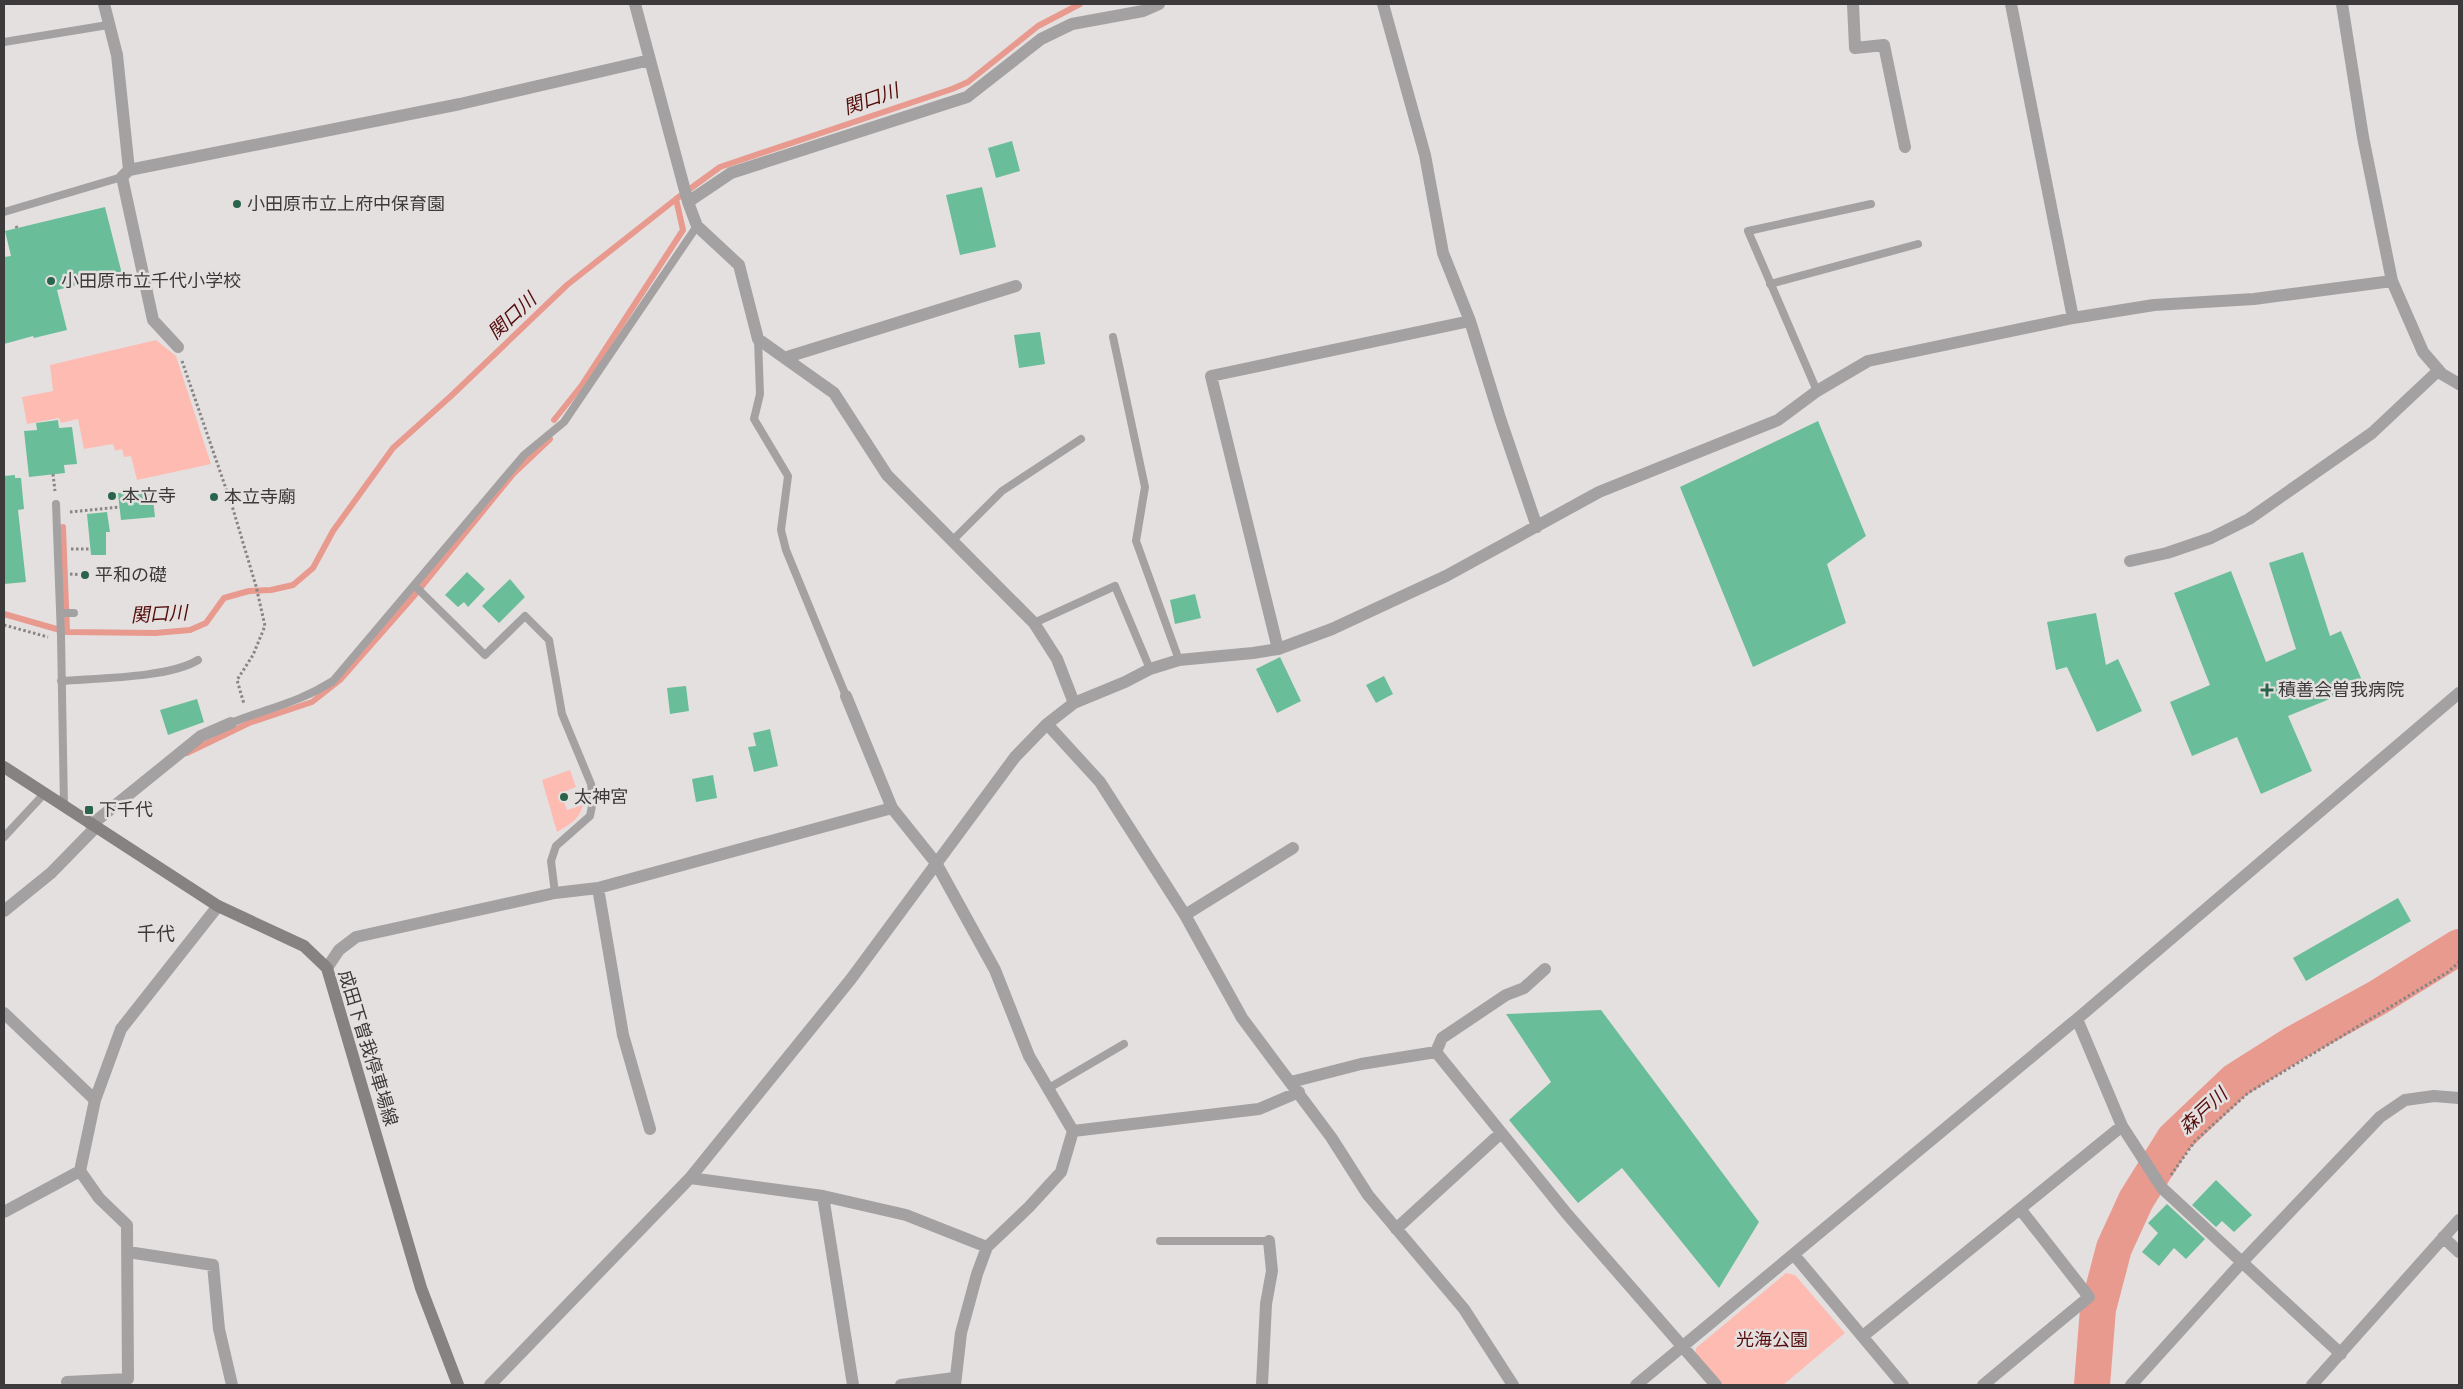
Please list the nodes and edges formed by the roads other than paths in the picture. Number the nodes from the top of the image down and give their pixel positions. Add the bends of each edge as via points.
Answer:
1 (104, 4) edge
2 (635, 4) edge
3 (1159, 4) edge
4 (1383, 4) edge
5 (1853, 4) edge
6 (2011, 4) edge
7 (2342, 4) edge
8 (108, 25) junction
9 (4, 42) edge
10 (650, 60) junction
11 (1905, 147) dead end
12 (126, 173) junction
13 (688, 202) junction
14 (1872, 204) dead end
15 (4, 212) edge
16 (697, 226) junction
17 (1918, 244) dead end
18 (2392, 281) junction
19 (1770, 284) junction
20 (1016, 286) dead end
21 (2073, 318) junction
22 (1470, 321) junction
23 (1113, 337) dead end
24 (758, 339) junction
25 (178, 346) road end
26 (787, 358) junction
27 (2439, 370) junction
28 (2459, 384) edge
29 (1817, 391) junction
30 (1081, 439) dead end
31 (56, 504) dead end
32 (1537, 527) junction
33 (952, 541) junction
34 (2130, 561) dead end
35 (415, 586) junction
36 (1034, 623) junction
37 (1278, 649) junction
38 (198, 660) dead end
39 (1179, 660) junction
40 (1150, 669) junction
41 (61, 681) junction
42 (2459, 693) edge
43 (846, 696) joint
44 (1074, 703) junction
45 (231, 723) joint
46 (1047, 724) junction
47 (4, 767) edge
48 (44, 794) junction
49 (64, 807) junction
50 (892, 808) junction
51 (93, 826) junction
52 (4, 837) edge
53 (1293, 848) dead end
54 (936, 863) junction
55 (598, 888) junction
56 (555, 893) junction
57 (218, 906) junction
58 (4, 911) edge
59 (1185, 915) junction
60 (327, 968) junction
61 (1545, 969) dead end
62 (2077, 1019) junction
63 (6, 1020) edge
64 (1124, 1044) dead end
65 (1436, 1052) junction
66 (1295, 1087) junction
67 (1049, 1088) junction
68 (2459, 1098) edge
69 (95, 1100) junction
70 (2122, 1126) junction
71 (650, 1129) dead end
72 (1073, 1131) junction
73 (1501, 1133) junction
74 (80, 1171) junction
75 (690, 1178) junction
76 (824, 1196) junction
77 (2021, 1210) junction
78 (4, 1212) edge
79 (2459, 1220) edge
80 (1396, 1229) junction
81 (2443, 1237) junction
82 (1160, 1241) dead end
83 (1269, 1241) joint
84 (987, 1247) junction
85 (128, 1252) junction
86 (2459, 1252) edge
87 (1794, 1256) junction
88 (2243, 1261) junction
89 (1862, 1336) junction
90 (1684, 1346) junction
91 (2341, 1354) junction
92 (67, 1382) dead end
93 (954, 1382) edge
94 (232, 1385) edge
95 (458, 1385) edge
96 (490, 1385) edge
97 (853, 1385) edge
98 (901, 1385) edge
99 (1262, 1385) edge
100 (1513, 1385) edge
101 (1636, 1385) edge
102 (1716, 1385) edge
103 (1903, 1385) edge
104 (1983, 1385) edge
105 (2131, 1385) edge
106 (2312, 1385) edge

1 - 8 street
2 - 10 street
3 - 13 street via 1143,11 1072,24 1041,39 966,97 731,173
4 - 22 street via 1425,155 1443,253
5 - 11 street via 1855,48 1884,45
6 - 21 street
7 - 18 street via 2363,138
8 - 9 lane
8 - 12 street via 117,55
10 - 12 street via 460,104
10 - 13 street
12 - 15 lane
12 - 25 street via 153,320
13 - 16 street
14 - 19 lane via 1748,230
16 - 24 street via 739,265
16 - 35 lane via 564,422 524,455
17 - 19 lane
18 - 21 street via 2254,298 2154,305
18 - 27 street via 2423,352
19 - 29 lane
20 - 26 street
21 - 29 street via 1868,361
22 - 32 street
22 - 37 street via 1211,376
23 - 39 lane via 1145,487 1136,541
24 - 26 street
24 - 43 lane via 760,394 754,419 788,476 781,530 786,550
26 - 33 street via 834,394 887,475
27 - 28 street
27 - 34 street via 2372,433 2249,519 2211,538
29 - 32 street via 1778,420 1599,492
30 - 33 lane via 1002,491
31 - 41 lane via 66,613 61,624
32 - 37 street via 1446,576 1332,629
33 - 36 street
35 - 45 lane via 333,681 292,703
35 - 56 lane via 485,655 525,616 549,640 562,714 591,784 593,801 590,816 556,846 551,862
36 - 40 lane via 1115,586
36 - 44 street via 1057,659
37 - 39 street
38 - 41 lane via 186,668 165,672
39 - 40 street
40 - 44 street
41 - 49 lane
42 - 62 street
43 - 50 street
44 - 46 street
45 - 51 street via 201,736
46 - 54 street via 1014,757
46 - 59 street via 1100,782
47 - 48 main road, 成田下曽我停車場線
48 - 49 main road, 成田下曽我停車場線
48 - 52 lane
49 - 51 main road, 成田下曽我停車場線
50 - 54 street
50 - 55 street
51 - 57 main road, 成田下曽我停車場線
51 - 58 street via 51,873
53 - 59 street
54 - 67 street via 995,970 1029,1056
54 - 75 street via 850,978
55 - 56 street
55 - 71 street via 624,1035
56 - 60 street via 356,937 339,950
57 - 60 main road, 成田下曽我停車場線 via 304,946
57 - 69 street via 121,1029
59 - 66 street via 1242,1018
60 - 95 main road, 成田下曽我停車場線 via 421,1288
61 - 65 street via 1524,988 1506,995 1442,1038
62 - 70 street
62 - 87 street
63 - 69 street
64 - 67 lane
65 - 66 street via 1361,1064
65 - 73 street
66 - 72 street via 1260,1108
66 - 80 street via 1368,1195
67 - 72 street
68 - 88 street via 2434,1096 2405,1100 2380,1117
69 - 74 street
70 - 77 street
70 - 88 street via 2161,1185
72 - 84 street via 1062,1172
73 - 80 street
73 - 90 street via 1567,1214
74 - 78 street
74 - 85 street via 98,1198 127,1225
75 - 76 street
75 - 96 street
76 - 84 street via 906,1214
76 - 97 street
77 - 89 street
77 - 104 street via 2089,1297
79 - 81 street
80 - 100 street via 1464,1309
81 - 86 street
81 - 91 street
82 - 83 lane
83 - 99 street via 1272,1271 1266,1304
84 - 93 street via 961,1333
85 - 92 street via 128,1379
85 - 94 street via 213,1264 219,1329
87 - 89 street
87 - 90 street
88 - 91 street
88 - 105 street
89 - 103 street
90 - 101 street
90 - 102 street
91 - 106 street
93 - 98 street

